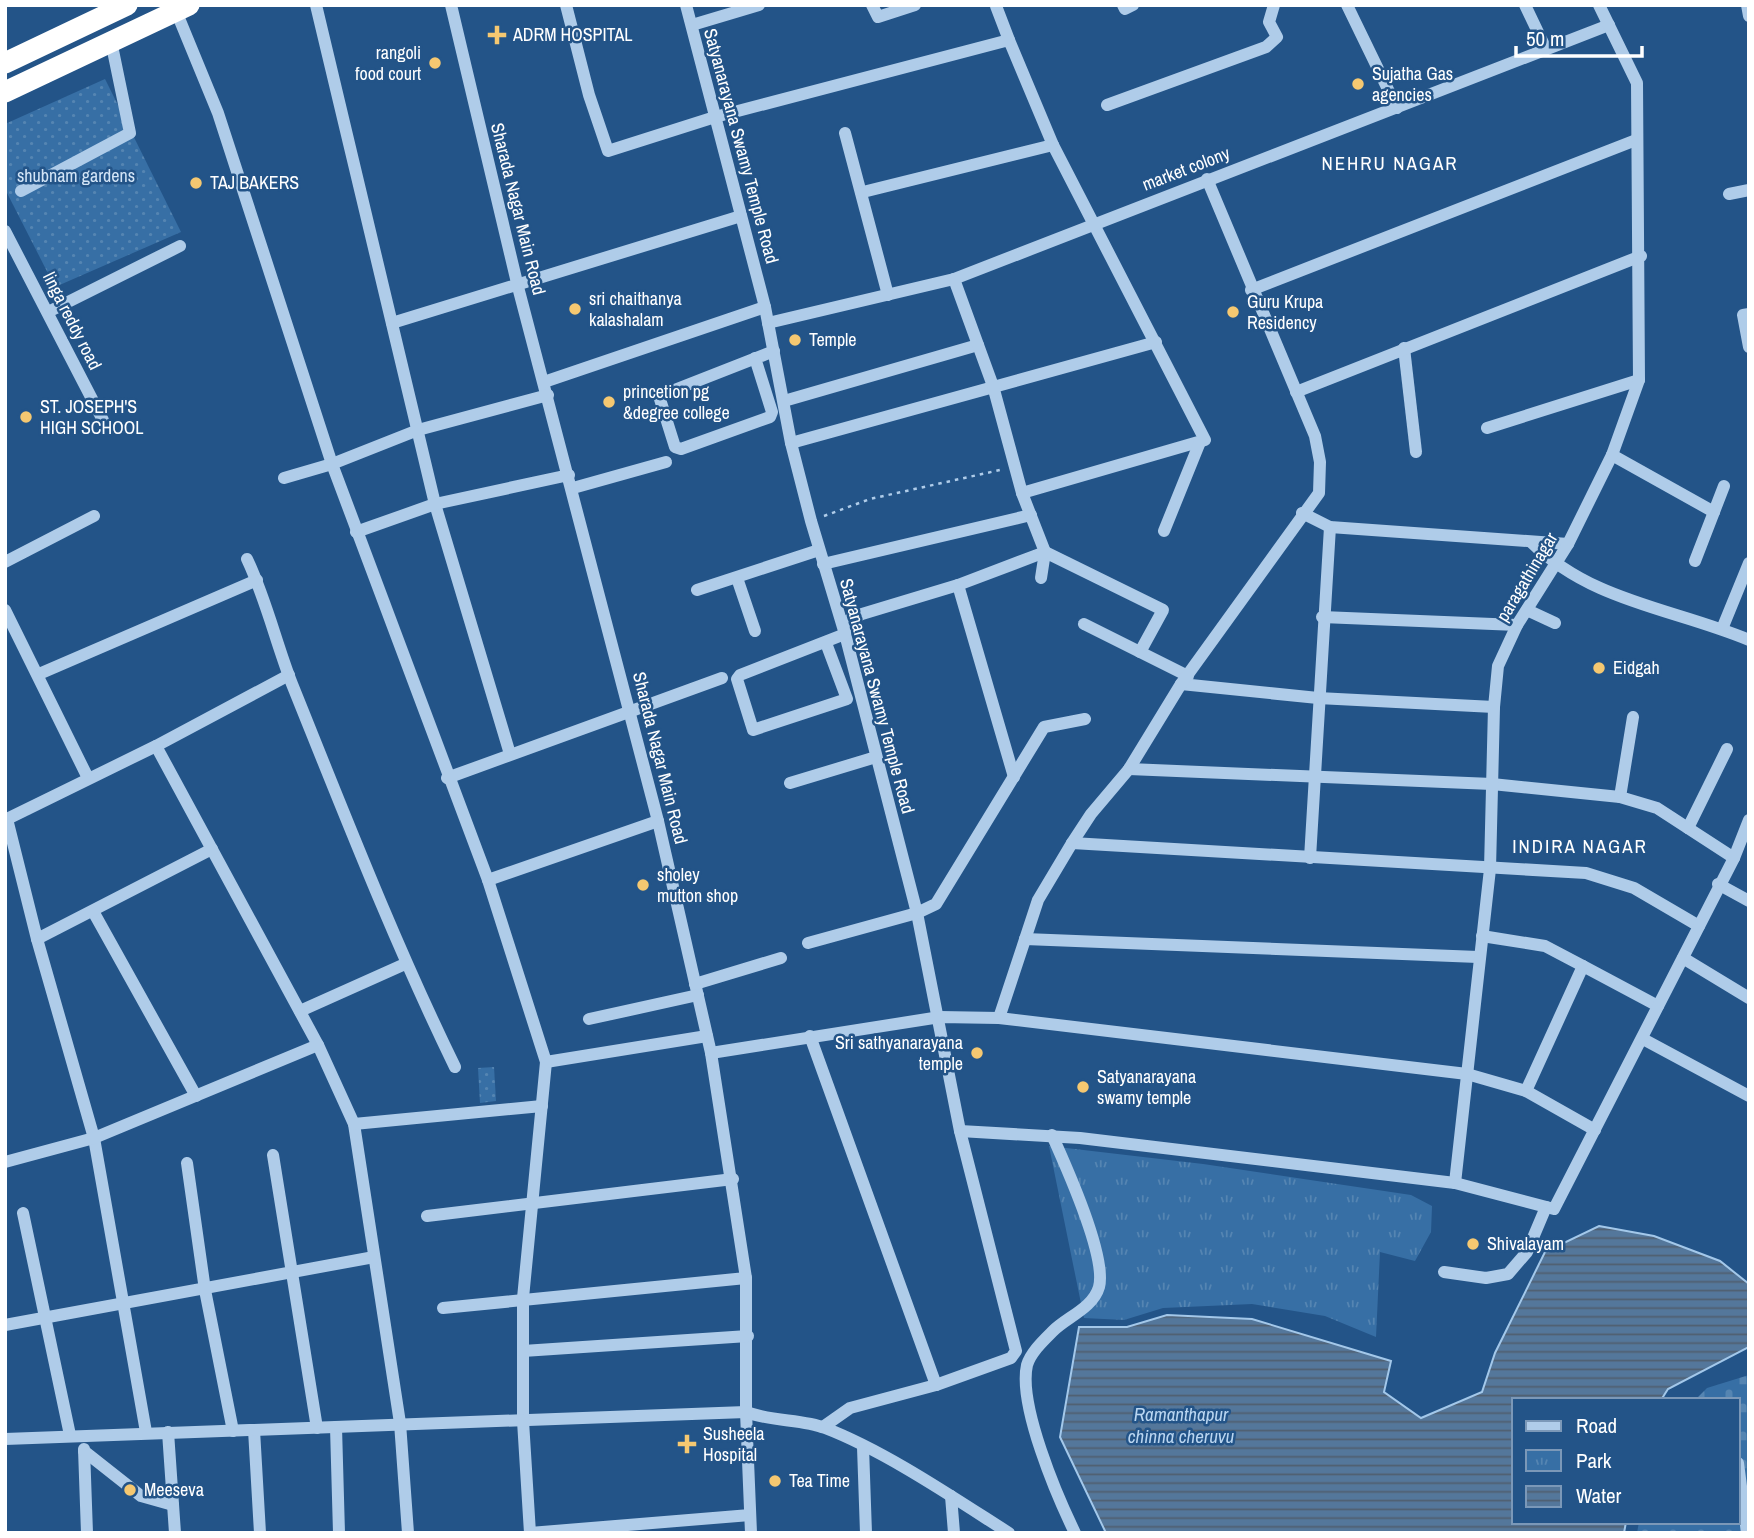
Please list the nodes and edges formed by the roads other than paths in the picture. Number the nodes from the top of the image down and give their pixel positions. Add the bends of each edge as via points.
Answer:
1 (127, 5) edge
2 (316, 5) edge
3 (451, 5) edge
4 (566, 5) edge
5 (686, 5) edge
6 (759, 5) edge
7 (872, 5) edge
8 (915, 5) edge
9 (1123, 5) edge
10 (1133, 5) edge
11 (1274, 5) edge
12 (1347, 5) edge
13 (1525, 5) edge
14 (1599, 5) edge
15 (1746, 5) edge
16 (996, 6) edge
17 (179, 7) edge
18 (1749, 16) edge
19 (692, 25) junction
20 (1609, 25) junction
21 (1009, 40) junction
22 (111, 41) junction
23 (1546, 49) junction
24 (5, 63) edge
25 (5, 92) edge
26 (1107, 105) dead end
27 (1397, 108) junction
28 (715, 117) junction
29 (845, 133) dead end
30 (1636, 140) junction
31 (1053, 145) junction
32 (1207, 179) junction
33 (1749, 190) edge
34 (21, 191) dead end
35 (863, 192) junction
36 (1729, 194) dead end
37 (741, 216) junction
38 (1093, 225) junction
39 (5, 231) edge
40 (180, 246) dead end
41 (1641, 256) junction
42 (954, 279) junction
43 (518, 287) junction
44 (1251, 290) junction
45 (888, 295) junction
46 (765, 307) junction
47 (48, 312) junction
48 (1749, 314) edge
49 (392, 323) junction
50 (768, 323) junction
51 (1156, 342) junction
52 (978, 345) junction
53 (1749, 347) edge
54 (1404, 348) junction
55 (774, 351) junction
56 (755, 358) junction
57 (1639, 380) junction
58 (544, 382) junction
59 (993, 386) junction
60 (1296, 391) junction
61 (548, 395) junction
62 (784, 401) junction
63 (107, 428) dead end
64 (1487, 428) dead end
65 (418, 430) junction
66 (1199, 442) junction
67 (791, 443) junction
68 (1416, 452) dead end
69 (1612, 455) junction
70 (666, 462) dead end
71 (332, 464) junction
72 (284, 478) dead end
73 (571, 482) junction
74 (1724, 486) dead end
75 (1022, 493) junction
76 (1319, 493) junction
77 (435, 504) junction
78 (1714, 512) junction
79 (1302, 513) junction
80 (1031, 515) junction
81 (94, 516) dead end
82 (1316, 520) junction
83 (1330, 527) junction
84 (1164, 531) dead end
85 (356, 532) junction
86 (1531, 542) junction
87 (1568, 544) junction
88 (818, 550) junction
89 (1045, 552) junction
90 (247, 559) dead end
91 (1695, 561) dead end
92 (5, 562) edge
93 (1749, 563) edge
94 (823, 564) junction
95 (1556, 566) junction
96 (737, 578) junction
97 (1041, 578) dead end
98 (257, 580) junction
99 (958, 585) junction
100 (697, 590) dead end
101 (5, 610) edge
102 (1527, 610) junction
103 (1322, 617) junction
104 (1555, 623) dead end
105 (1084, 624) dead end
106 (1517, 625) junction
107 (1722, 629) junction
108 (755, 631) dead end
109 (845, 634) junction
110 (1749, 640) edge
111 (826, 643) junction
112 (1140, 652) junction
113 (39, 674) junction
114 (289, 675) junction
115 (722, 678) dead end
116 (1185, 680) junction
117 (1318, 698) junction
118 (1494, 707) junction
119 (630, 712) junction
120 (1633, 717) dead end
121 (1085, 719) dead end
122 (156, 746) junction
123 (1727, 749) dead end
124 (510, 754) junction
125 (876, 757) junction
126 (1129, 769) junction
127 (1014, 777) junction
128 (88, 778) junction
129 (447, 778) junction
130 (1315, 778) junction
131 (790, 783) dead end
132 (1492, 784) junction
133 (1620, 797) junction
134 (6, 819) edge
135 (1749, 820) edge
136 (658, 821) junction
137 (1688, 828) junction
138 (1072, 844) junction
139 (212, 849) junction
140 (1310, 858) junction
141 (1734, 858) junction
142 (1490, 870) junction
143 (488, 880) junction
144 (1718, 884) junction
145 (1749, 901) edge
146 (94, 913) junction
147 (917, 913) junction
148 (1699, 926) junction
149 (1482, 936) junction
150 (37, 939) junction
151 (1024, 939) junction
152 (808, 943) dead end
153 (1478, 957) junction
154 (781, 958) dead end
155 (1683, 958) junction
156 (405, 964) junction
157 (1583, 966) junction
158 (697, 990) junction
159 (1749, 998) edge
160 (1658, 1006) junction
161 (300, 1011) junction
162 (940, 1017) junction
163 (999, 1017) junction
164 (589, 1019) dead end
165 (708, 1036) junction
166 (810, 1037) junction
167 (1643, 1039) junction
168 (318, 1045) junction
169 (711, 1053) junction
170 (547, 1062) junction
171 (455, 1067) dead end
172 (1467, 1074) junction
173 (1526, 1091) junction
174 (196, 1096) junction
175 (1749, 1096) edge
176 (542, 1106) junction
177 (354, 1124) junction
178 (1595, 1129) junction
179 (960, 1131) junction
180 (1052, 1135) junction
181 (94, 1138) junction
182 (273, 1155) dead end
183 (5, 1162) edge
184 (187, 1163) dead end
185 (733, 1180) junction
186 (1455, 1183) junction
187 (530, 1204) junction
188 (1546, 1207) junction
189 (23, 1213) dead end
190 (427, 1216) dead end
191 (373, 1256) junction
192 (291, 1272) junction
193 (1444, 1272) dead end
194 (746, 1278) junction
195 (205, 1290) junction
196 (523, 1298) junction
197 (125, 1304) junction
198 (443, 1308) dead end
199 (44, 1317) junction
200 (5, 1325) edge
201 (748, 1336) junction
202 (523, 1351) junction
203 (936, 1385) junction
204 (746, 1412) junction
205 (523, 1421) junction
206 (400, 1423) junction
207 (336, 1427) junction
208 (823, 1427) junction
209 (317, 1428) junction
210 (254, 1430) junction
211 (146, 1432) junction
212 (168, 1432) junction
213 (233, 1432) junction
214 (77, 1435) junction
215 (5, 1439) edge
216 (863, 1447) junction
217 (84, 1451) junction
218 (1740, 1479) edge
219 (951, 1496) junction
220 (173, 1505) junction
221 (750, 1515) junction
222 (87, 1533) edge
223 (176, 1533) edge
224 (260, 1533) edge
225 (339, 1533) edge
226 (408, 1533) edge
227 (530, 1533) edge
228 (751, 1533) edge
229 (866, 1533) edge
230 (954, 1533) edge
231 (1009, 1533) edge
232 (1076, 1533) edge
233 (1747, 1533) edge

1 - 24 highway
2 - 49 street
3 - 43 street, Sharada Nagar Main Road
4 - 28 street via 608,151
5 - 19 street, Satyanarayana Swamy Temple Road
6 - 19 street
7 - 8 street via 878,18
9 - 10 street via 1125,9
11 - 26 street via 1269,22 1277,37 1266,47
12 - 27 street
13 - 23 street
14 - 20 street, paragathinagar
15 - 18 street
16 - 21 street
17 - 22 highway
17 - 71 street
19 - 28 street, Satyanarayana Swamy Temple Road
20 - 23 street, market colony
20 - 30 street, paragathinagar via 1637,83
21 - 28 street
21 - 31 street
22 - 25 highway
22 - 34 street via 130,133
23 - 27 street, market colony
27 - 32 street, market colony
28 - 37 street, Satyanarayana Swamy Temple Road
29 - 35 street
30 - 41 street, paragathinagar
30 - 44 street
31 - 35 street
31 - 38 street
32 - 38 street, market colony
32 - 44 street
33 - 36 street
35 - 45 street
37 - 43 street
37 - 46 street, Satyanarayana Swamy Temple Road
38 - 42 street, market colony
38 - 51 street
39 - 47 street, linga reddy road
40 - 47 street
41 - 54 street
41 - 57 street, paragathinagar
42 - 45 street, market colony
42 - 52 street
43 - 49 street
43 - 58 street, Sharada Nagar Main Road
44 - 60 street
45 - 50 street, market colony
46 - 50 street, Satyanarayana Swamy Temple Road
46 - 58 street
47 - 63 street, linga reddy road
48 - 53 street via 1742,315
49 - 65 street
50 - 55 street, Satyanarayana Swamy Temple Road
51 - 59 street
51 - 66 street via 1205,440
52 - 59 street
52 - 62 street
54 - 60 street
54 - 68 street
55 - 56 street
55 - 62 street, Satyanarayana Swamy Temple Road
56 - 56 street via 659,396 675,447 681,449 770,417
57 - 64 street
57 - 69 street, paragathinagar
58 - 61 street, Sharada Nagar Main Road
59 - 67 street
59 - 75 street
60 - 76 street via 1315,436
61 - 65 street
61 - 73 street, Sharada Nagar Main Road
62 - 67 street, Satyanarayana Swamy Temple Road
65 - 71 street
65 - 77 street
66 - 75 street
66 - 84 street
67 - 88 street, Satyanarayana Swamy Temple Road
69 - 78 street
69 - 87 street, paragathinagar
70 - 73 street
71 - 72 street
71 - 85 street
73 - 77 street
73 - 119 street, Sharada Nagar Main Road
74 - 78 street
75 - 80 street
76 - 79 street
76 - 82 street
77 - 85 street
77 - 124 street
78 - 91 street
79 - 82 street
79 - 116 street
80 - 89 street
80 - 94 street
81 - 92 street
82 - 83 street
83 - 86 street
83 - 103 street
85 - 129 street
86 - 87 street
86 - 95 street
87 - 95 street, paragathinagar
88 - 94 street, Satyanarayana Swamy Temple Road
88 - 96 street
89 - 97 street
89 - 99 street
89 - 112 street via 1163,610
90 - 98 street
93 - 107 street
94 - 109 street, Satyanarayana Swamy Temple Road
95 - 102 street, paragathinagar
95 - 107 street via 1622,600
96 - 100 street
96 - 108 street
98 - 113 street
98 - 114 street
99 - 109 street via 851,619
99 - 127 street
101 - 113 street
102 - 104 street
102 - 106 street, paragathinagar
103 - 106 street
103 - 117 street
105 - 112 street
106 - 118 street, paragathinagar via 1498,666
107 - 110 street
109 - 111 street
109 - 125 street, Satyanarayana Swamy Temple Road
111 - 111 street via 737,679 753,730 847,699
112 - 116 street
113 - 128 street
114 - 122 street
114 - 156 street
115 - 119 street
116 - 117 street
116 - 126 street
117 - 118 street
117 - 130 street
118 - 132 street, paragathinagar
119 - 124 street
119 - 136 street, Sharada Nagar Main Road
120 - 133 street
121 - 127 street via 1044,727
122 - 128 street
122 - 139 street
123 - 137 street
124 - 129 street
125 - 131 street
125 - 147 street, Satyanarayana Swamy Temple Road
126 - 130 street
126 - 138 street
127 - 147 street via 936,904
128 - 134 street
129 - 143 street
130 - 132 street
130 - 140 street
132 - 133 street
132 - 142 street, paragathinagar
133 - 137 street via 1657,808
134 - 150 street
135 - 141 street
136 - 143 street
136 - 158 street, Sharada Nagar Main Road
137 - 141 street
138 - 140 street
138 - 151 street via 1038,900
139 - 146 street
139 - 161 street
140 - 142 street
141 - 144 street
142 - 148 street via 1586,873 1634,888
142 - 149 street, paragathinagar
143 - 170 street
144 - 145 street
144 - 148 street
146 - 150 street
146 - 174 street
147 - 152 street
147 - 162 street, Satyanarayana Swamy Temple Road
148 - 155 street
149 - 153 street, paragathinagar
149 - 157 street via 1545,946
150 - 181 street
151 - 153 street
151 - 163 street
153 - 172 street, paragathinagar
154 - 158 street
155 - 159 street
155 - 160 street
156 - 161 street
156 - 171 street
157 - 160 street
157 - 173 street
158 - 164 street
158 - 165 street, Sharada Nagar Main Road
160 - 167 street
161 - 168 street
162 - 163 street
162 - 166 street
162 - 179 street, Satyanarayana Swamy Temple Road
163 - 172 street
165 - 169 street, Sharada Nagar Main Road
165 - 170 street
166 - 169 street
166 - 203 street
167 - 175 street
167 - 178 street
168 - 174 street
168 - 177 street
169 - 185 street, Sharada Nagar Main Road
170 - 176 street
172 - 173 street
172 - 186 street, paragathinagar
173 - 178 street
174 - 181 street
176 - 177 street
176 - 187 street
177 - 191 street
178 - 188 street via 1554,1209
179 - 180 street
179 - 203 street, Satyanarayana Swamy Temple Road via 1016,1352 1011,1358
180 - 186 street
180 - 232 street via 1095,1248 1100,1283 1094,1297 1033,1353 1026,1380 1046,1464
181 - 183 street
181 - 197 street
182 - 192 street
184 - 195 street
185 - 187 street
185 - 194 street, Sharada Nagar Main Road
186 - 188 street
187 - 190 street
187 - 196 street
188 - 193 street via 1527,1252 1508,1274 1486,1278
189 - 199 street
191 - 192 street
191 - 206 street
192 - 195 street
192 - 209 street
194 - 196 street
194 - 201 street, Sharada Nagar Main Road
195 - 197 street
195 - 213 street
196 - 198 street
196 - 202 street
197 - 199 street
197 - 211 street
199 - 200 street
199 - 214 street
201 - 202 street
201 - 204 street, Sharada Nagar Main Road
202 - 205 street
203 - 208 street via 850,1408
204 - 205 street
204 - 208 street
204 - 221 street, Sharada Nagar Main Road
205 - 206 street
205 - 227 street
206 - 207 street
206 - 226 street
207 - 209 street
207 - 225 street
208 - 216 street
209 - 210 street
210 - 213 street
210 - 224 street
211 - 212 street
211 - 214 street
212 - 213 street
212 - 220 street
214 - 215 street
214 - 217 street
216 - 219 street
216 - 229 street
217 - 220 street via 141,1496
217 - 222 street
218 - 233 street
219 - 230 street
219 - 231 street
220 - 223 street
221 - 227 street
221 - 228 street, Sharada Nagar Main Road

